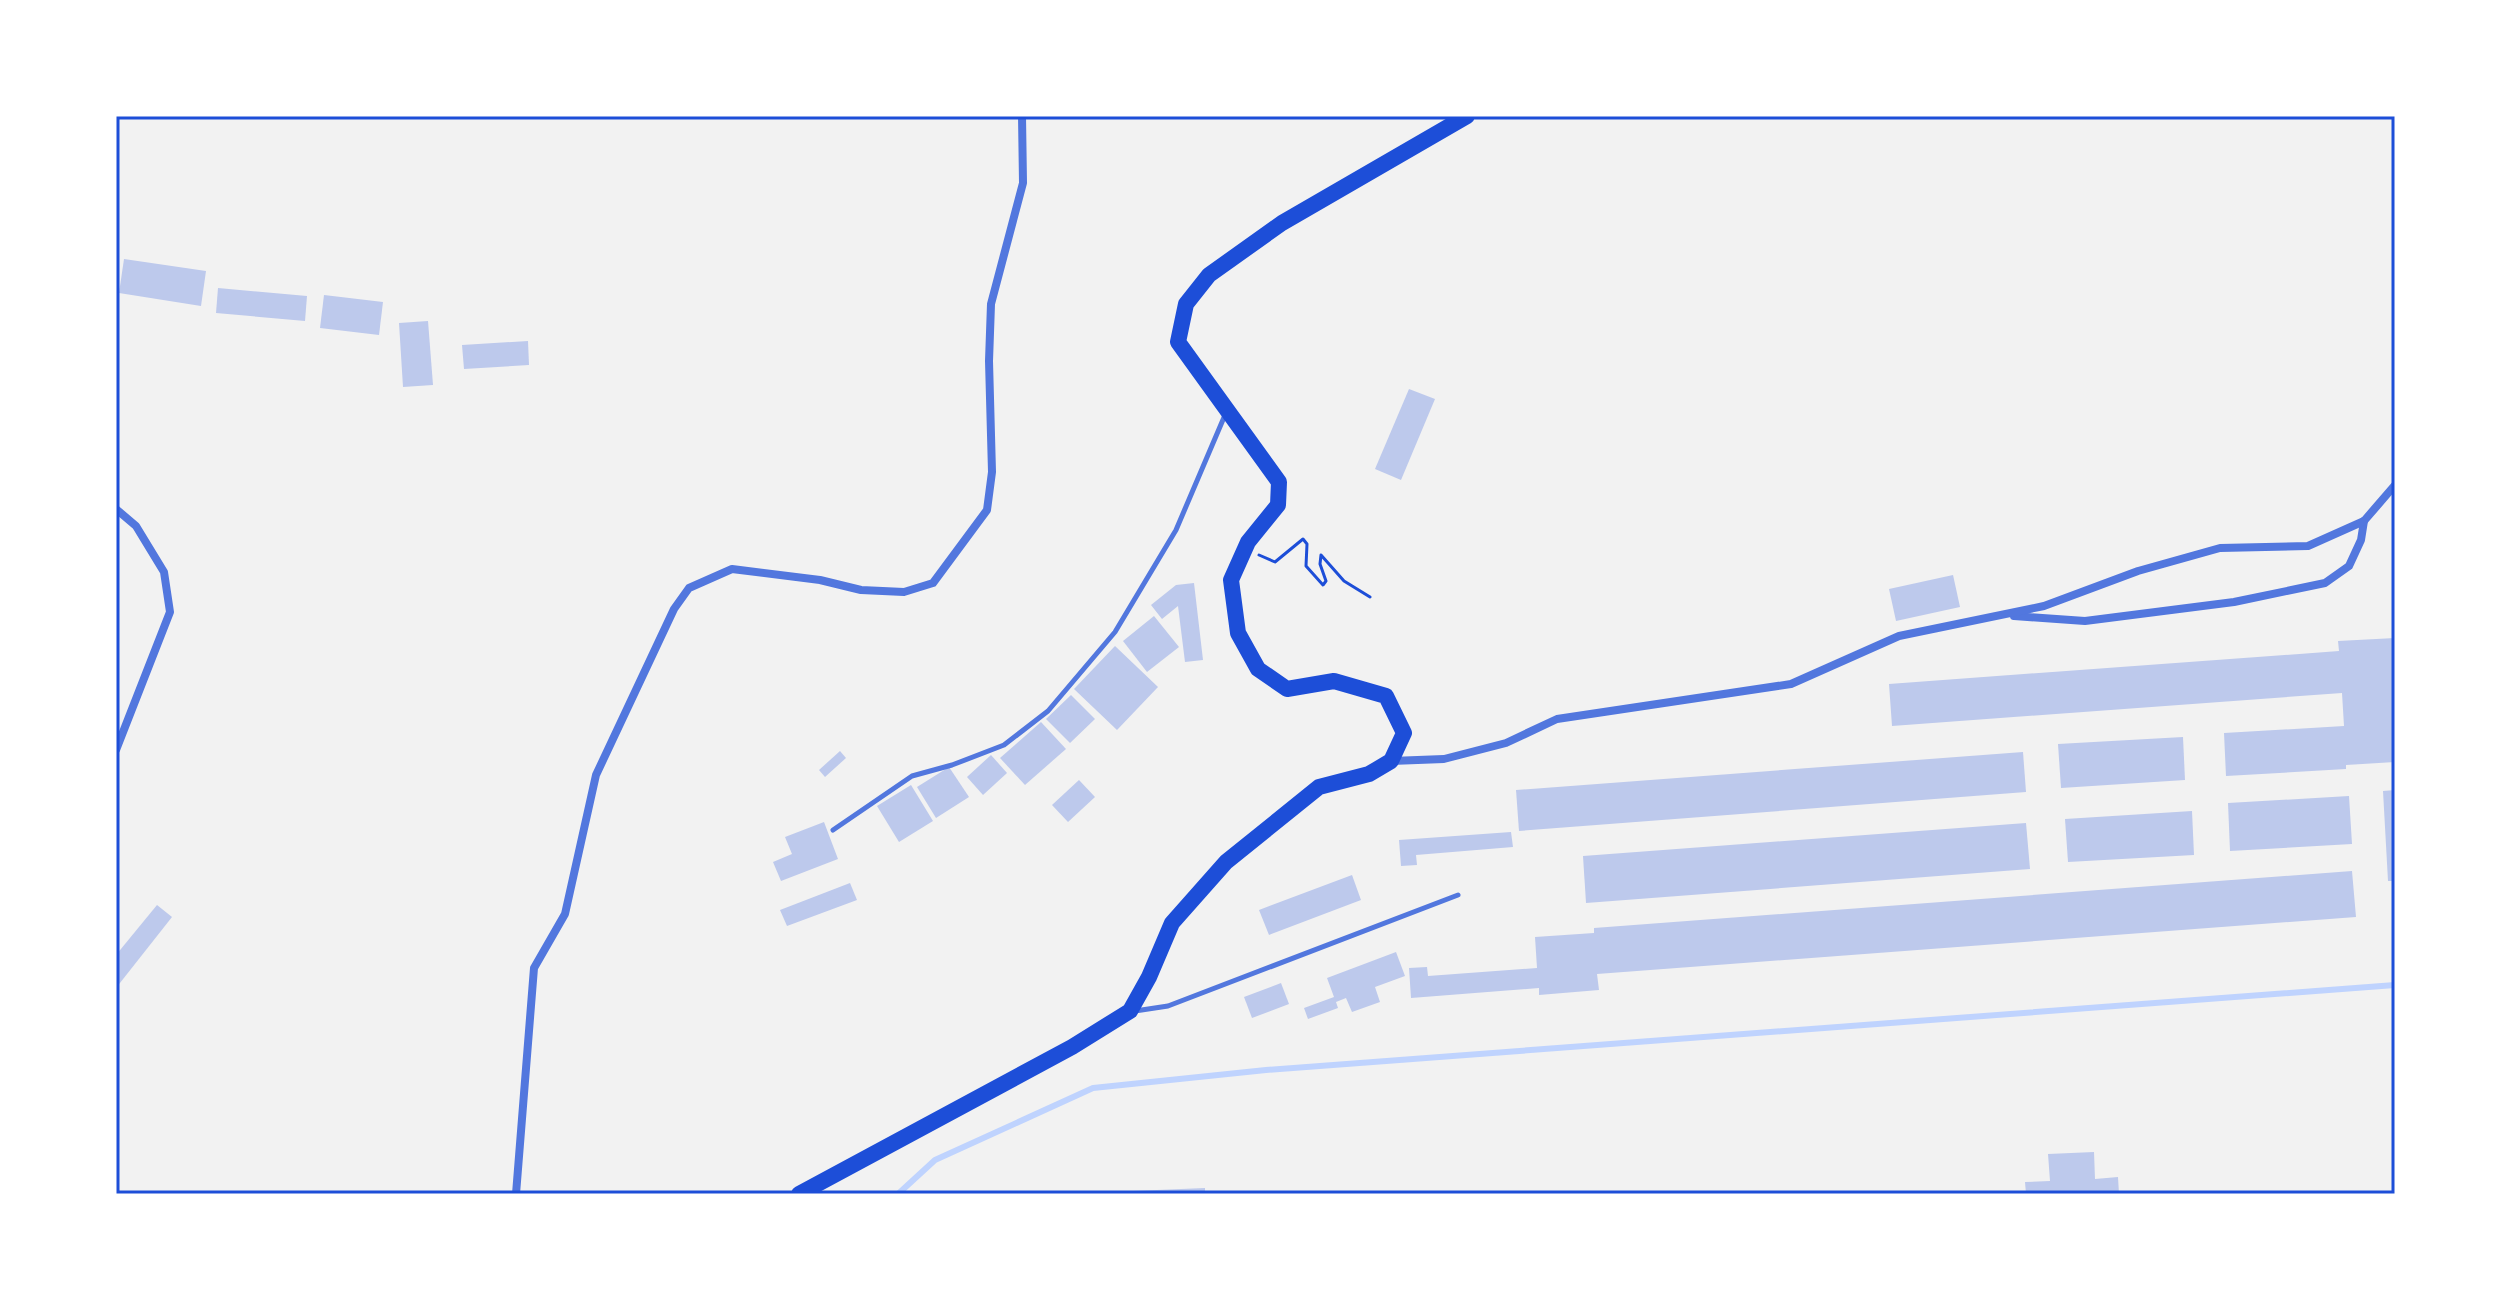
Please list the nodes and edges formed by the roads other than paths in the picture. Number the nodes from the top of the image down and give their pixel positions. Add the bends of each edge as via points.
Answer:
1 (1022, 116) edge
2 (1467, 116) edge
3 (1227, 410) junction
4 (2395, 485) edge
5 (116, 509) edge
6 (2364, 521) junction
7 (2005, 616) junction
8 (116, 750) edge
9 (1391, 761) junction
10 (833, 830) dead end
11 (1458, 895) dead end
12 (1130, 1011) junction
13 (516, 1194) edge
14 (799, 1194) edge

1 - 13 street via 1023,183 991,304 992,472 987,510 933,583 904,592 861,590 732,569 689,588 674,609 596,775 565,914 534,968
2 - 3 main road via 1282,223 1209,275 1186,304 1178,342
3 - 9 main road via 1279,482 1278,505 1245,550 1231,580 1238,633 1258,669 1287,689 1334,681 1386,696 1404,733
3 - 10 lane via 1161,556 1115,632 1048,711 1004,745 912,776
4 - 6 street
5 - 8 street via 136,526 164,572 170,612
6 - 7 street via 2308,546 2220,548
6 - 7 street via 2349,566 2325,583 2234,602 2085,621
7 - 9 street via 1899,636 1791,684 1557,719 1506,743 1444,759
9 - 12 main road via 1369,774 1319,787 1226,862 1172,923
11 - 12 lane via 1168,1006
12 - 14 main road

